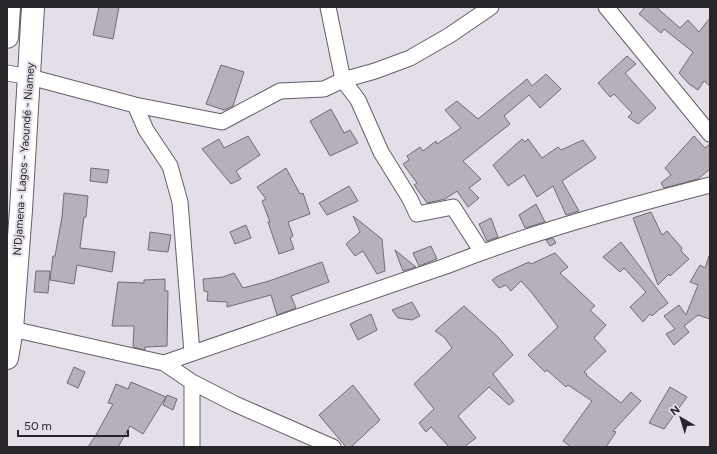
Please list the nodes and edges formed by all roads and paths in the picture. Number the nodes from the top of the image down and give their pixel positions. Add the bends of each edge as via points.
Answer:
1 (9, 7) edge
2 (33, 7) edge
3 (328, 7) edge
4 (491, 7) edge
5 (606, 7) edge
6 (7, 37) edge
7 (7, 73) edge
8 (30, 77) junction
9 (343, 80) junction
10 (135, 105) junction
11 (710, 134) edge
12 (710, 185) edge
13 (482, 252) junction
14 (12, 329) junction
15 (192, 353) junction
16 (7, 358) edge
17 (164, 362) junction
18 (192, 382) junction
19 (192, 447) edge
20 (333, 447) edge

1 - 6 highway
2 - 8 highway, N'Djamena - Lagos - Yaoundé - Niamey
3 - 9 street
4 - 9 street via 410,58
5 - 11 street
7 - 8 street
8 - 10 street
8 - 14 highway, N'Djamena - Lagos - Yaoundé - Niamey
9 - 10 street via 324,89 280,91 222,122
9 - 13 street via 358,100 381,152 417,214 453,207
10 - 15 street via 146,130 170,166 180,202
12 - 13 street via 628,206
13 - 15 street
14 - 16 highway, N'Djamena - Lagos - Yaoundé - Niamey
14 - 17 street
15 - 17 street
17 - 18 street
18 - 19 street
18 - 20 street

